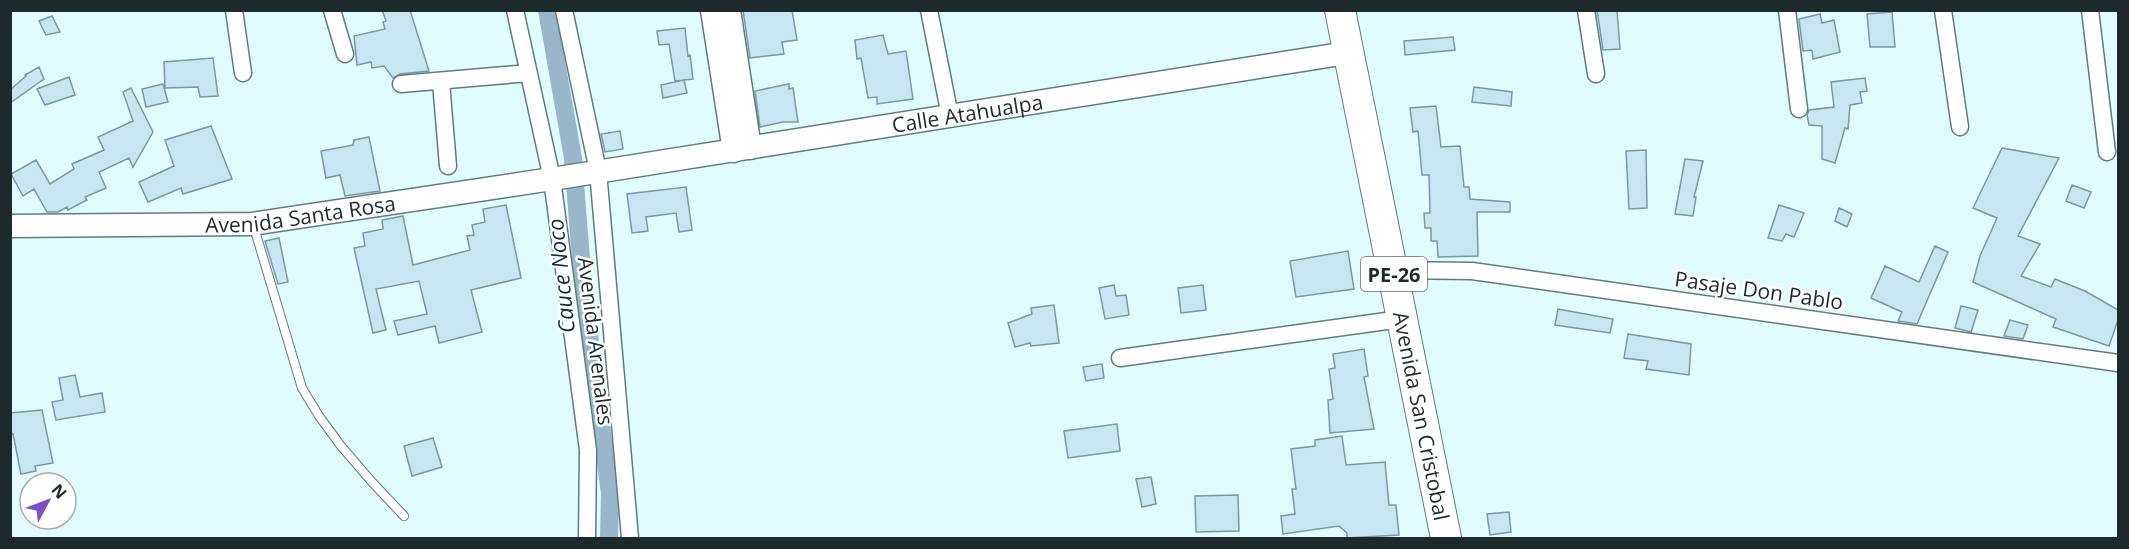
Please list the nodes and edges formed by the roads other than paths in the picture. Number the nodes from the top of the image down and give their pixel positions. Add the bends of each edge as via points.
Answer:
1 (234, 10) edge
2 (332, 10) edge
3 (515, 10) edge
4 (564, 10) edge
5 (712, 10) edge
6 (729, 10) edge
7 (929, 10) edge
8 (1340, 10) edge
9 (1586, 10) edge
10 (1787, 10) edge
11 (1943, 10) edge
12 (2090, 10) edge
13 (1347, 53) junction
14 (345, 54) dead end
15 (243, 73) dead end
16 (529, 73) junction
17 (1596, 74) dead end
18 (441, 82) junction
19 (401, 84) dead end
20 (1799, 109) dead end
21 (950, 117) junction
22 (1960, 127) dead end
23 (742, 149) junction
24 (2107, 152) dead end
25 (448, 166) dead end
26 (594, 172) junction
27 (556, 179) junction
28 (252, 224) junction
29 (10, 226) edge
30 (1393, 270) junction
31 (1401, 319) junction
32 (1120, 358) dead end
33 (2118, 363) edge
34 (404, 516) dead end
35 (587, 538) edge
36 (630, 538) edge
37 (1446, 538) edge

1 - 15 street
2 - 14 street
3 - 16 street, Avenida Arenales
4 - 26 street, Avenida Arenales
5 - 23 street
6 - 23 street
7 - 21 street
8 - 13 highway, Avenida San Cristobal / PE-26
9 - 17 street
10 - 20 street
11 - 22 street
12 - 24 street
13 - 21 street, Calle Atahualpa
13 - 30 highway, Avenida San Cristobal / PE-26
16 - 18 street
16 - 27 street, Avenida Arenales
18 - 19 street
18 - 25 street
21 - 23 street, Calle Atahualpa
23 - 26 street, Calle Atahualpa
26 - 27 street, Avenida Santa Rosa
26 - 36 street, Avenida Arenales
27 - 28 street, Avenida Santa Rosa
27 - 35 street, Avenida Arenales via 588,450
28 - 29 street, Avenida Santa Rosa
28 - 34 lane via 302,388 341,446
30 - 31 highway, Avenida San Cristobal / PE-26
30 - 33 street, Pasaje Don Pablo via 1472,271
31 - 32 street
31 - 37 highway, Avenida San Cristobal / PE-26

